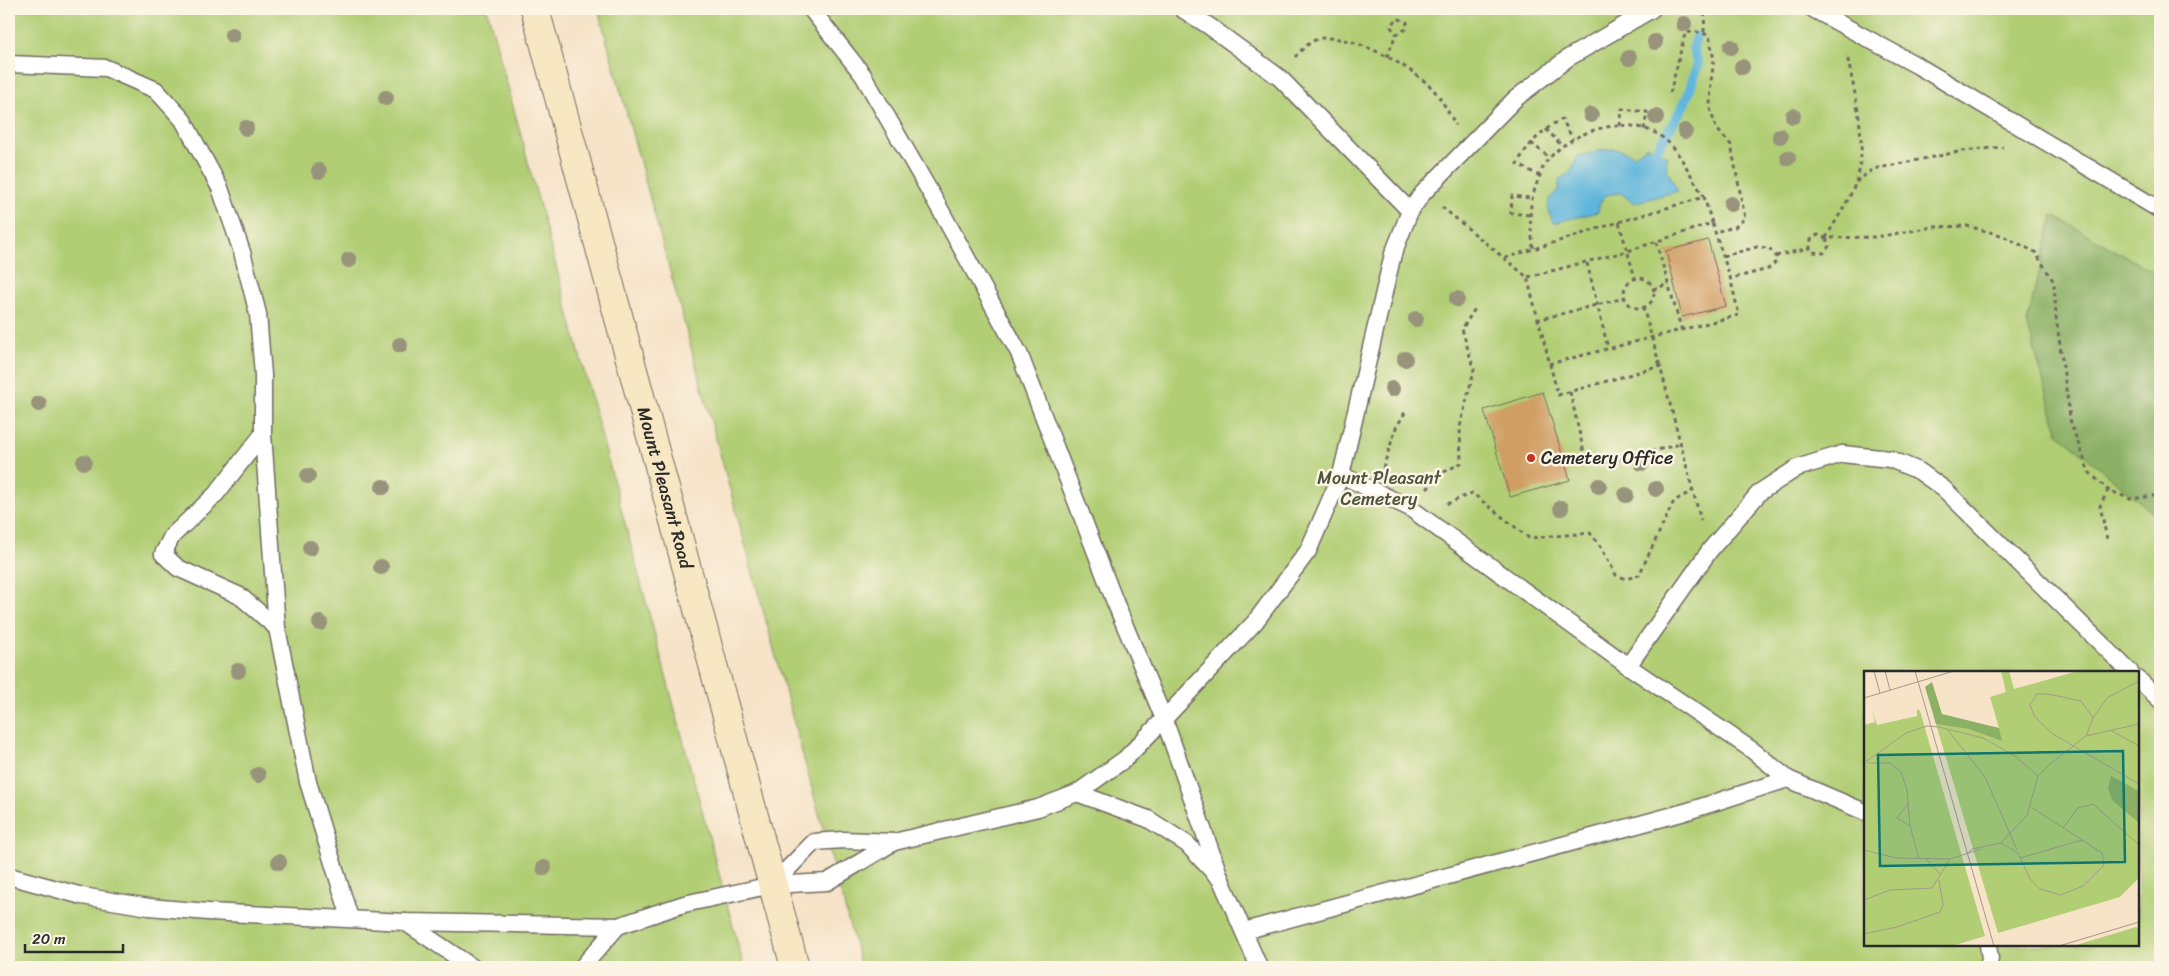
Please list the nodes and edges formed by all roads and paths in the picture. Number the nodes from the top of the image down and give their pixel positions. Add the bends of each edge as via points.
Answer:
1 (535, 9) edge
2 (811, 9) edge
3 (1182, 9) edge
4 (1652, 9) edge
5 (1705, 9) edge
6 (1813, 9) edge
7 (1840, 22) junction
8 (1704, 32) junction
9 (1396, 34) junction
10 (1386, 57) junction
11 (9, 64) edge
12 (1280, 78) junction
13 (1670, 93) dead end
14 (1620, 126) junction
15 (1546, 129) junction
16 (1644, 130) junction
17 (2029, 134) junction
18 (1573, 138) junction
19 (1531, 143) junction
20 (1471, 144) junction
21 (1562, 146) junction
22 (1550, 158) junction
23 (1540, 176) junction
24 (1856, 183) junction
25 (1423, 193) junction
26 (1530, 198) junction
27 (1704, 198) junction
28 (2160, 210) edge
29 (1410, 211) junction
30 (1529, 215) junction
31 (1619, 222) junction
32 (1712, 224) junction
33 (1714, 232) junction
34 (1826, 238) junction
35 (1656, 242) junction
36 (1533, 248) junction
37 (1809, 248) junction
38 (1628, 251) junction
39 (1723, 256) junction
40 (1776, 256) junction
41 (1505, 258) junction
42 (1587, 263) junction
43 (1528, 278) junction
44 (1635, 278) junction
45 (1730, 279) junction
46 (1669, 284) junction
47 (1653, 289) junction
48 (1624, 298) junction
49 (1598, 305) junction
50 (1476, 307) dead end
51 (1643, 307) junction
52 (1537, 320) junction
53 (1682, 331) junction
54 (1652, 337) junction
55 (1608, 348) junction
56 (1549, 364) junction
57 (1660, 366) junction
58 (1570, 392) junction
59 (1407, 409) dead end
60 (263, 434) junction
61 (1680, 444) junction
62 (1341, 475) junction
63 (1374, 490) junction
64 (2108, 490) junction
65 (1692, 491) junction
66 (2160, 495) edge
67 (1410, 508) junction
68 (2107, 539) dead end
69 (1710, 550) junction
70 (277, 628) junction
71 (1628, 666) junction
72 (2129, 671) edge
73 (2139, 680) edge
74 (2160, 700) edge
75 (1164, 719) junction
76 (1788, 779) junction
77 (1077, 793) junction
78 (1864, 812) edge
79 (894, 842) junction
80 (9, 876) edge
81 (1221, 880) junction
82 (772, 885) junction
83 (350, 918) junction
84 (405, 922) junction
85 (618, 926) junction
86 (1244, 931) junction
87 (1988, 946) edge
88 (472, 967) edge
89 (582, 967) edge
90 (795, 967) edge
91 (1259, 967) edge
92 (1988, 967) edge

1 - 82 main road, Mount Pleasant Road
2 - 75 lane via 862,76 1019,353
3 - 12 lane
4 - 20 lane via 1568,58 1515,99
5 - 8 path
6 - 7 lane
7 - 17 lane
7 - 24 path via 1860,122
8 - 13 path via 1685,34
8 - 33 path via 1709,35 1714,60 1710,108 1716,128 1731,144 1745,218 1735,227
9 - 9 path via 1406,29 1407,22 1402,18 1393,21 1391,28
9 - 10 path
10 - 12 path via 1352,42 1321,38 1301,50
10 - 20 path via 1431,87
11 - 60 lane via 106,68 156,90 183,120 220,188 242,252 258,314
12 - 29 lane
14 - 16 path
14 - 16 path via 1622,109 1647,112
14 - 18 path via 1590,130
15 - 18 path via 1562,119
15 - 19 path
15 - 21 path
16 - 27 path via 1669,144
17 - 24 path via 2002,147 1963,151 1873,169
17 - 28 lane
18 - 21 path
19 - 22 path
19 - 23 path via 1516,164
20 - 25 lane
21 - 22 path
22 - 23 path
23 - 26 path
24 - 34 path
25 - 29 lane
25 - 41 path
26 - 30 path
26 - 30 path via 1512,196 1511,213
27 - 31 path
27 - 32 path
29 - 62 lane via 1393,254
30 - 36 path
31 - 36 path
31 - 38 path
32 - 33 path
32 - 35 path
33 - 39 path
34 - 37 path via 1814,237
34 - 37 path via 1829,246 1824,254 1815,254
34 - 64 path via 1876,237 1933,227 1968,226 2001,235 2035,252 2054,282 2071,424 2089,472
35 - 38 path
35 - 46 path
36 - 41 path
37 - 40 path
38 - 42 path
38 - 44 path
39 - 40 path via 1757,248 1770,248
39 - 45 path
40 - 45 path via 1776,262 1768,269
41 - 43 path
42 - 43 path
42 - 49 path
43 - 52 path
44 - 47 path via 1644,278
44 - 48 path via 1624,288
45 - 53 path via 1739,315
46 - 47 path
46 - 53 path
47 - 51 path via 1650,302
48 - 49 path
48 - 51 path via 1630,305
49 - 52 path
49 - 55 path
50 - 67 path via 1462,329 1474,370 1460,427 1461,463 1444,472
51 - 54 path
52 - 56 path
53 - 54 path
54 - 55 path
54 - 57 path
55 - 56 path
56 - 58 path via 1558,395
57 - 58 path
57 - 61 path
58 - 61 path via 1585,457 1594,462 1616,461
59 - 63 path via 1396,428
60 - 70 lane
60 - 70 lane via 216,494 172,536 163,554 178,568 240,596
61 - 65 path
62 - 63 lane
62 - 75 lane via 1308,551 1255,622
63 - 67 lane
64 - 66 path via 2130,499
64 - 68 path via 2100,506
65 - 67 path via 1674,501 1639,575 1626,578 1616,575 1590,533 1529,538 1472,493 1438,507
65 - 69 path
67 - 71 lane
69 - 71 lane
69 - 72 lane via 1760,492 1797,468 1842,454 1890,458 1919,471 1944,489
70 - 83 lane via 308,782
71 - 76 lane via 1752,750
73 - 74 lane
75 - 77 lane via 1125,759
75 - 81 lane
76 - 78 lane
76 - 86 lane via 1685,812
77 - 79 lane via 1038,808
77 - 81 lane via 1148,819 1187,844
79 - 82 lane via 827,882
79 - 82 lane via 814,842
80 - 83 lane via 82,896 149,907
81 - 86 lane
82 - 85 lane via 684,904
82 - 90 main road, Mount Pleasant Road
83 - 84 lane
84 - 85 lane
84 - 88 lane
85 - 89 lane
86 - 91 lane
87 - 92 lane

